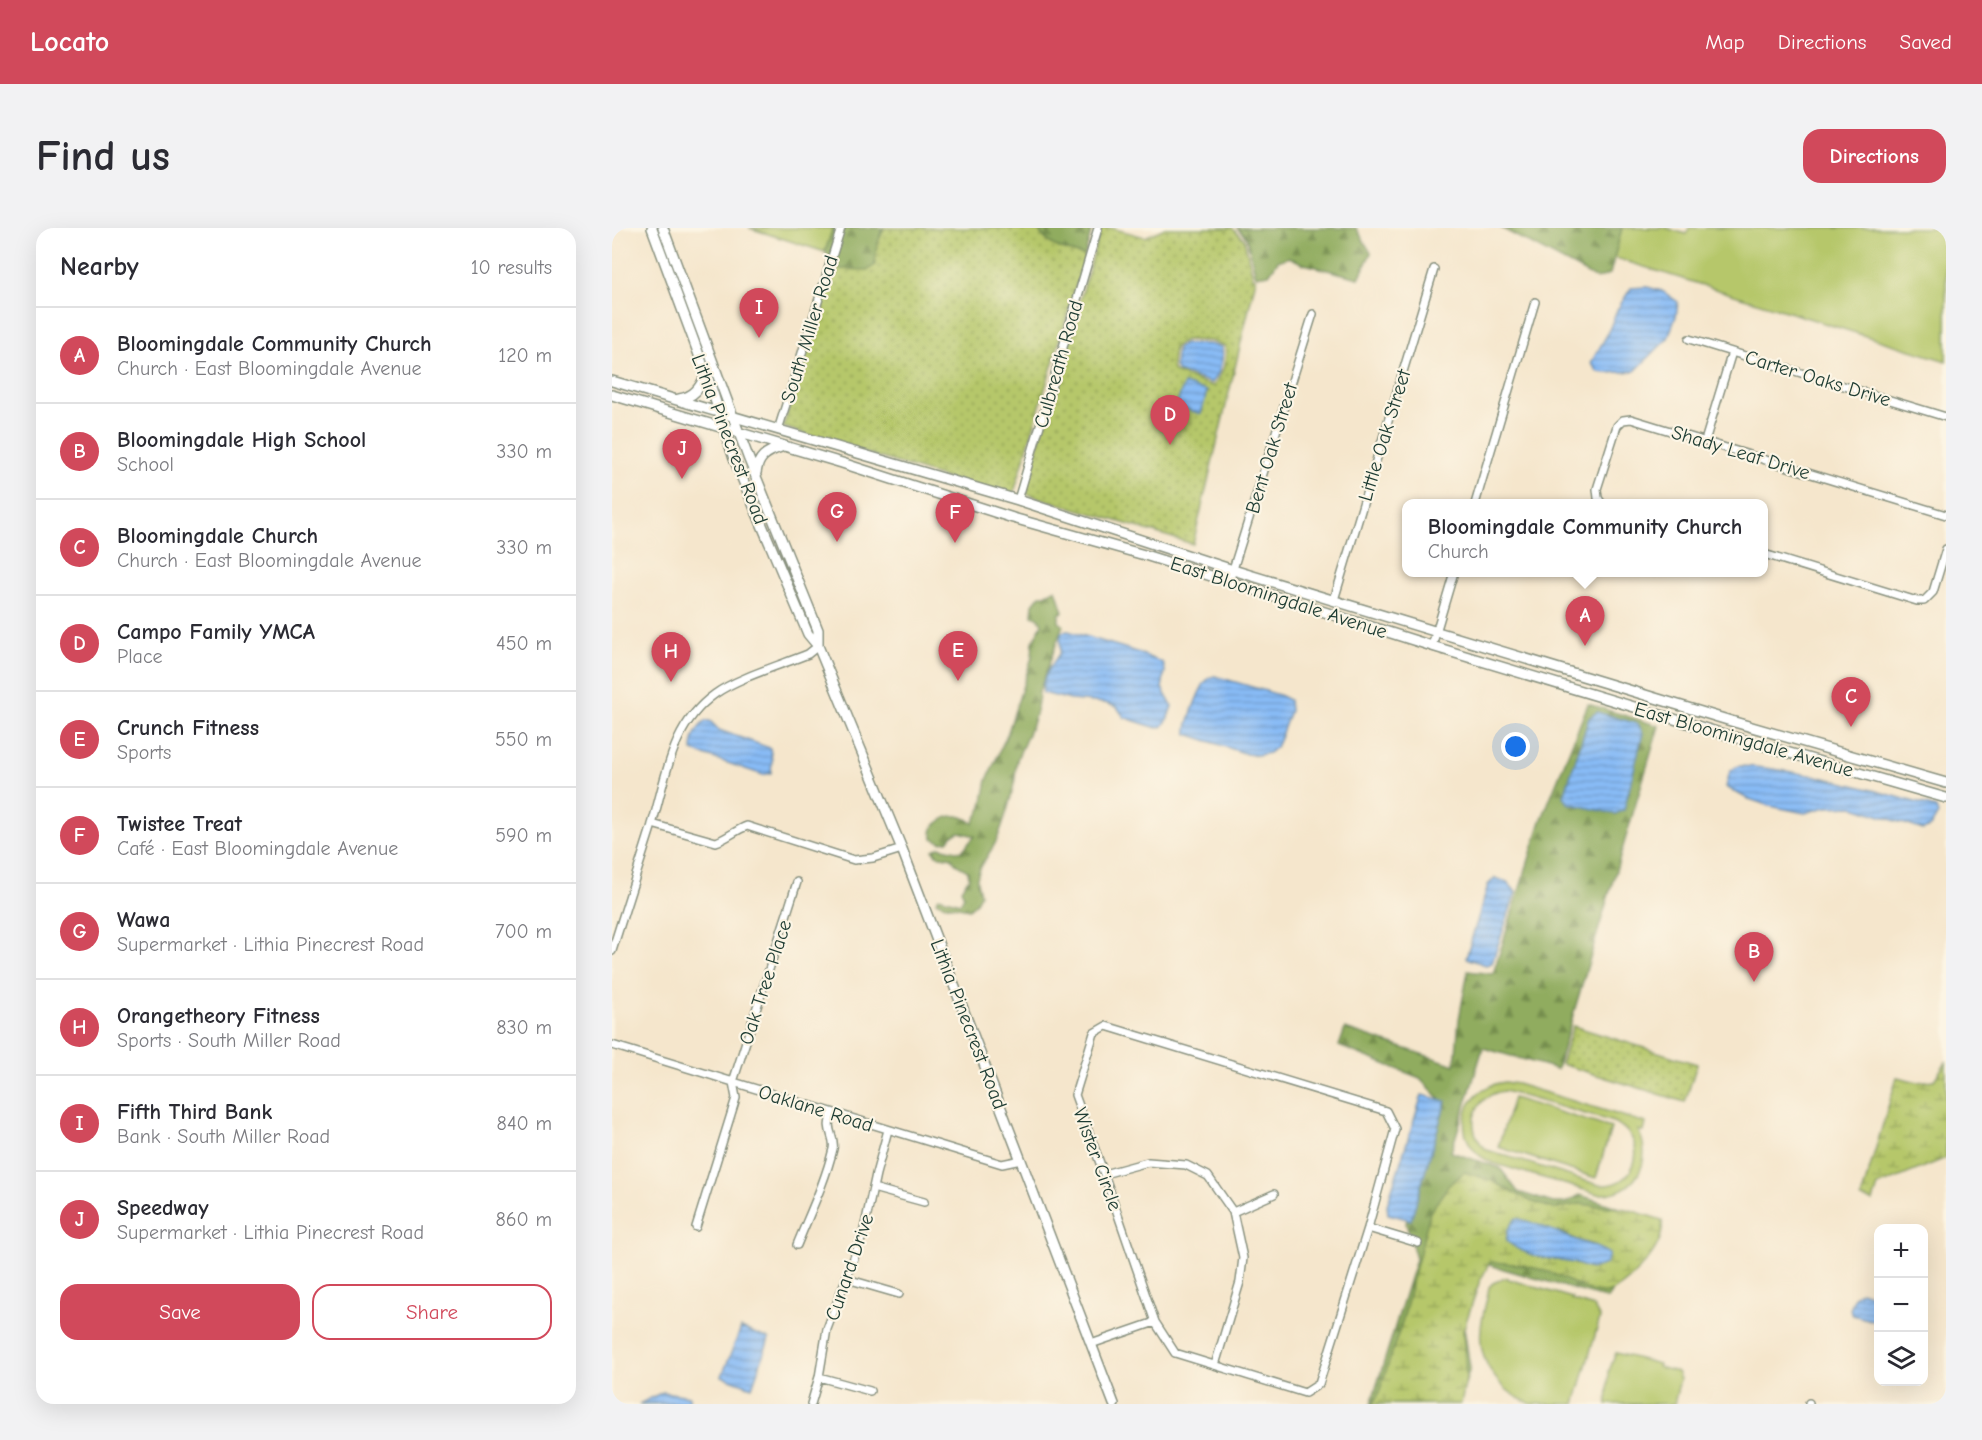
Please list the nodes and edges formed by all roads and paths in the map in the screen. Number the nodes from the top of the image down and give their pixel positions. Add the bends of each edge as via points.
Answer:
1 (652, 228) edge
2 (663, 228) edge
3 (841, 228) edge
4 (1098, 228) edge
5 (1434, 269) dead end
6 (1535, 302) dead end
7 (1312, 314) dead end
8 (1689, 339) dead end
9 (1732, 352) junction
10 (706, 374) junction
11 (612, 381) edge
12 (612, 395) edge
13 (676, 400) junction
14 (719, 413) junction
15 (733, 417) junction
16 (1946, 417) edge
17 (724, 430) junction
18 (778, 430) junction
19 (739, 434) junction
20 (1705, 441) junction
21 (783, 446) junction
22 (756, 476) junction
23 (1476, 499) edge
24 (1599, 499) edge
25 (1018, 500) junction
26 (1946, 515) edge
27 (1013, 518) junction
28 (1946, 549) edge
29 (1768, 555) edge
30 (1233, 570) junction
31 (1453, 577) edge
32 (1229, 582) junction
33 (1334, 600) junction
34 (1436, 632) junction
35 (818, 646) junction
36 (1432, 646) junction
37 (1731, 721) junction
38 (1727, 735) junction
39 (1946, 783) edge
40 (1946, 798) edge
41 (652, 824) junction
42 (902, 849) junction
43 (797, 882) dead end
44 (612, 951) edge
45 (612, 1045) edge
46 (733, 1082) junction
47 (832, 1113) junction
48 (888, 1130) junction
49 (1021, 1160) junction
50 (1104, 1174) junction
51 (873, 1188) junction
52 (1274, 1194) dead end
53 (924, 1202) dead end
54 (1233, 1212) junction
55 (696, 1227) dead end
56 (1368, 1227) junction
57 (1418, 1243) dead end
58 (797, 1245) dead end
59 (847, 1279) junction
60 (900, 1294) dead end
61 (1155, 1322) junction
62 (1091, 1344) junction
63 (1215, 1365) junction
64 (819, 1377) junction
65 (870, 1391) dead end
66 (811, 1404) edge
67 (1114, 1404) edge

1 - 10 main road, Lithia Pinecrest Road
2 - 15 main road, Lithia Pinecrest Road
3 - 18 street, South Miller Road
4 - 25 street, Culbreath Road
5 - 33 street, Little Oak Street
6 - 23 street
7 - 30 street, Bent Oak Street
8 - 9 street, Carter Oaks Drive
9 - 16 street, Carter Oaks Drive
9 - 20 street
10 - 13 main road via 692,395
10 - 14 main road, Lithia Pinecrest Road
11 - 13 main road, East Bloomingdale Avenue
12 - 17 main road, East Bloomingdale Avenue
13 - 14 main road, East Bloomingdale Avenue
14 - 15 main road, East Bloomingdale Avenue
14 - 17 main road, Lithia Pinecrest Road
15 - 18 main road, East Bloomingdale Avenue
15 - 19 main road, Lithia Pinecrest Road
17 - 19 main road, East Bloomingdale Avenue
17 - 35 main road, Lithia Pinecrest Road via 808,634
18 - 25 main road, East Bloomingdale Avenue
19 - 21 main road, East Bloomingdale Avenue
19 - 22 main road, Lithia Pinecrest Road
20 - 24 street, Shady Leaf Drive via 1623,420 1617,426 1597,489
20 - 26 street, Shady Leaf Drive
21 - 22 main road via 764,454
21 - 27 main road, East Bloomingdale Avenue
22 - 35 main road, Lithia Pinecrest Road via 818,630
25 - 27 main road
25 - 30 main road, East Bloomingdale Avenue
27 - 32 main road, East Bloomingdale Avenue
28 - 29 street via 1933,592 1924,601
30 - 32 street, Bent Oak Street
30 - 33 main road, East Bloomingdale Avenue
31 - 34 street
32 - 36 main road, East Bloomingdale Avenue
33 - 34 main road, East Bloomingdale Avenue
34 - 36 street
34 - 37 main road, East Bloomingdale Avenue
35 - 41 street via 808,654 728,687 704,703 675,744
35 - 42 main road, Lithia Pinecrest Road
36 - 38 main road, East Bloomingdale Avenue
37 - 38 main road
37 - 39 main road, East Bloomingdale Avenue
38 - 40 main road, East Bloomingdale Avenue
41 - 42 street via 716,842 747,826 854,860
41 - 44 street
42 - 49 main road, Lithia Pinecrest Road
43 - 46 street, Oak Tree Place
45 - 46 street, Oaklane Road
46 - 47 street, Oaklane Road
46 - 55 street, Oak Tree Place via 736,1098
47 - 48 street, Oaklane Road
47 - 58 street via 828,1130 834,1147
48 - 49 street, Oaklane Road via 1002,1164
48 - 51 street, Cunard Drive
49 - 62 main road, Lithia Pinecrest Road
50 - 54 street via 1148,1162 1186,1165 1208,1176
50 - 56 street, Wister Circle via 1075,1095 1094,1033 1106,1026 1386,1111 1395,1129
50 - 61 street, Wister Circle
51 - 53 street
51 - 59 street, Cunard Drive via 863,1234
52 - 54 street
54 - 63 street via 1243,1258 1240,1282
56 - 57 street
56 - 63 street, Wister Circle via 1319,1384 1305,1393
59 - 60 street
59 - 64 street, Cunard Drive via 827,1329
61 - 62 street
61 - 63 street, Wister Circle via 1175,1353
62 - 67 main road, Lithia Pinecrest Road
64 - 65 street
64 - 66 street, Cunard Drive

